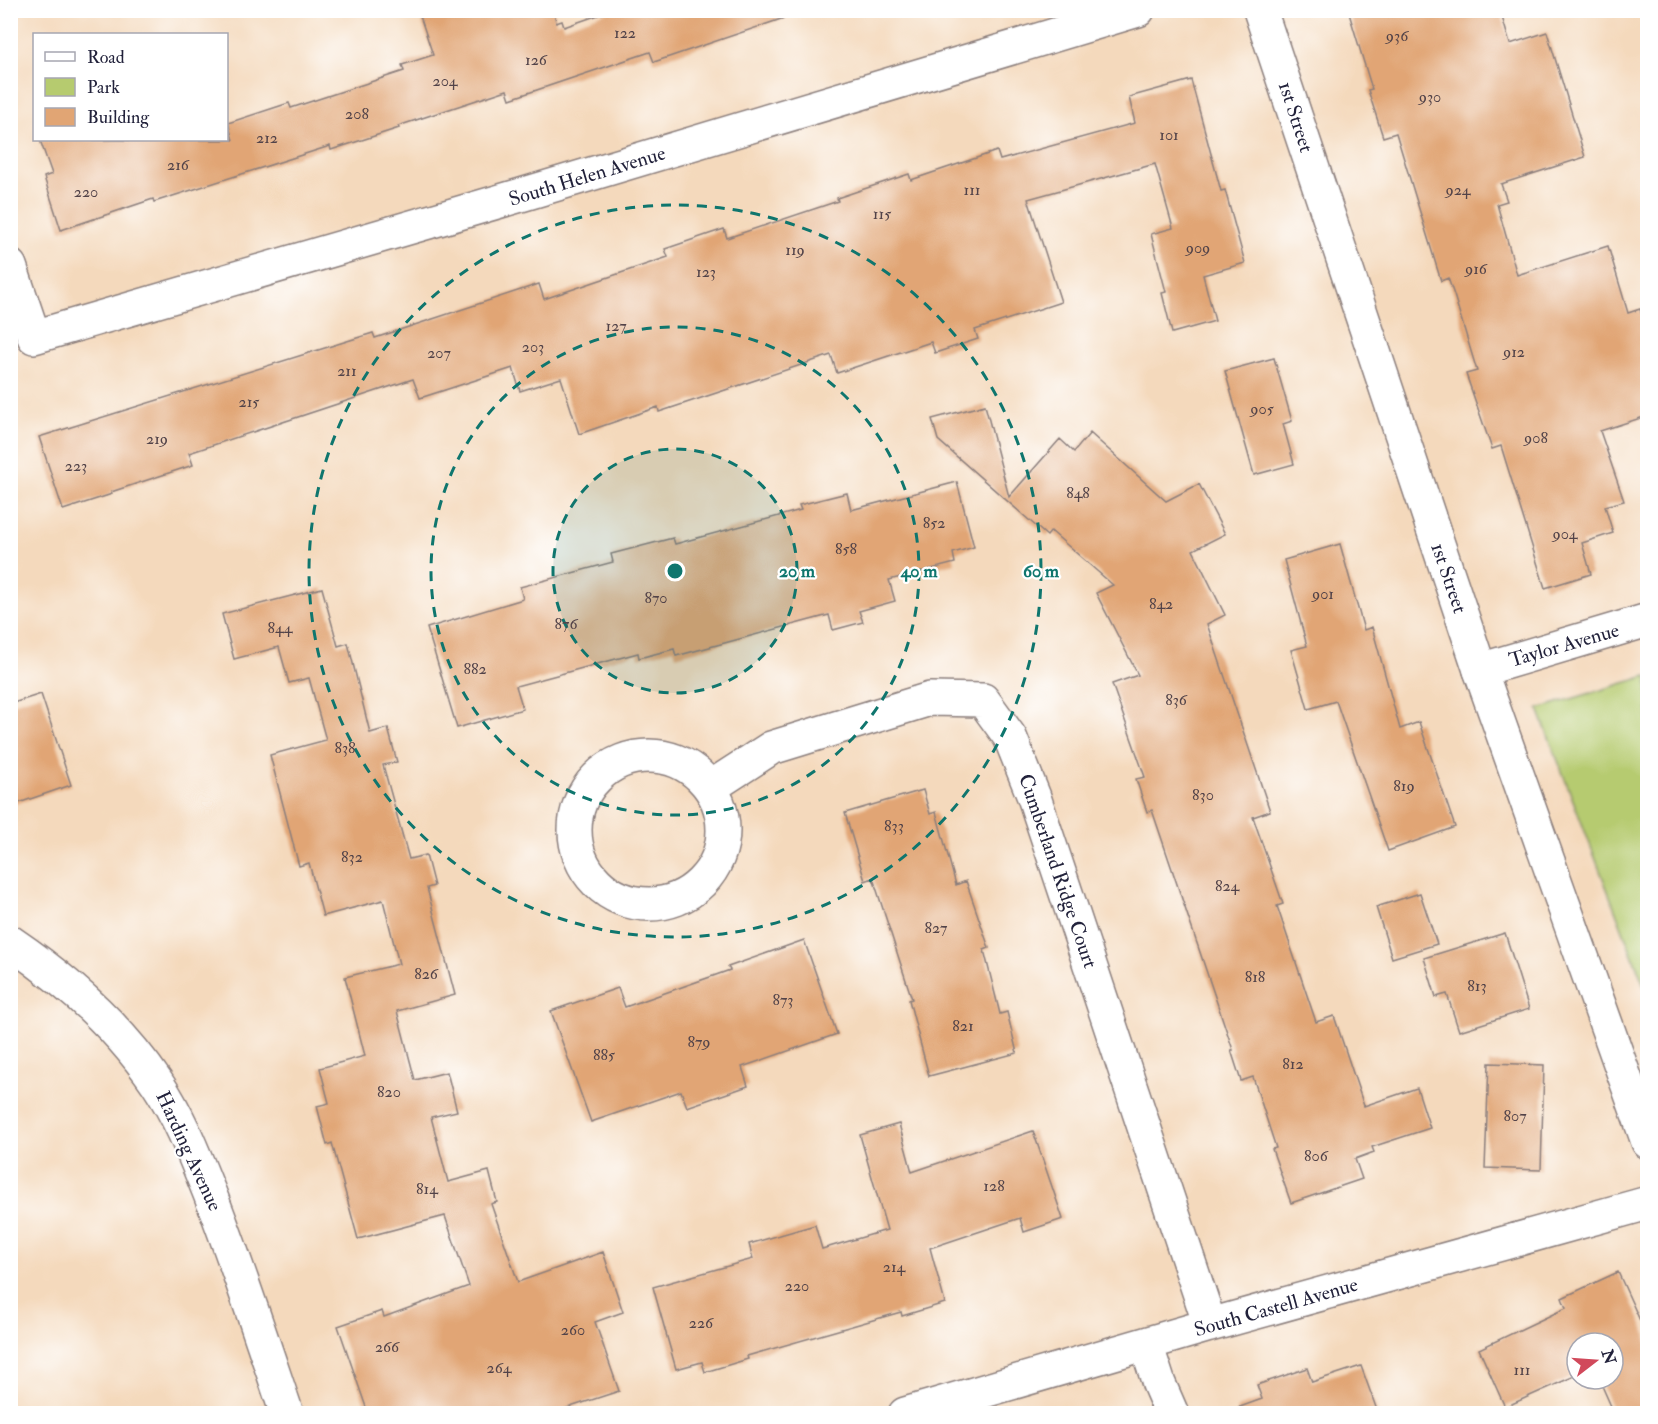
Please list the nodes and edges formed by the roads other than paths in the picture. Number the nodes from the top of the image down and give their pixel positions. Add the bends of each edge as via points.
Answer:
1 (1138, 10) edge
2 (1260, 10) edge
3 (10, 266) edge
4 (1647, 620) edge
5 (1480, 670) junction
6 (711, 787) junction
7 (10, 942) edge
8 (1647, 1142) edge
9 (1647, 1203) edge
10 (1210, 1325) junction
11 (1146, 1344) junction
12 (287, 1413) edge
13 (905, 1413) edge
14 (1172, 1413) edge

1 - 3 street, South Helen Avenue via 34,337
2 - 5 street, 1st Street
4 - 5 street, Taylor Avenue
5 - 8 street, 1st Street
6 - 6 street via 694,770 672,758 649,755 625,759 604,770 587,788 577,810 574,835 581,859 594,880 614,896 638,904 662,904 692,891 705,880 718,859 724,835 722,810
6 - 10 street, Cumberland Ridge Court via 771,748 930,699 983,700 1010,737 1034,797
7 - 12 street, Harding Avenue via 38,961 106,1021 166,1096 191,1146 222,1226
9 - 10 street, South Castell Avenue
10 - 11 street, South Castell Avenue
11 - 13 street, South Castell Avenue
11 - 14 street

